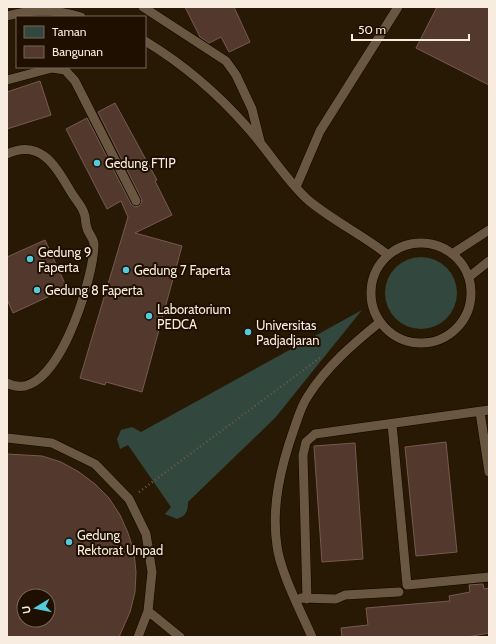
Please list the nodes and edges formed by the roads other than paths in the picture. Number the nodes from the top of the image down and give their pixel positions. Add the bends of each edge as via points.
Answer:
1 (143, 7) edge
2 (398, 7) edge
3 (7, 16) edge
4 (77, 16) edge
5 (146, 42) edge
6 (7, 80) edge
7 (260, 143) junction
8 (7, 154) edge
9 (296, 187) junction
10 (136, 201) dead end
11 (489, 230) edge
12 (452, 254) junction
13 (388, 255) junction
14 (489, 262) edge
15 (469, 276) junction
16 (380, 322) junction
17 (7, 383) edge
18 (484, 411) edge
19 (392, 424) junction
20 (7, 438) edge
21 (489, 472) edge
22 (489, 577) edge
23 (399, 592) dead end
24 (296, 598) junction
25 (307, 598) junction
26 (148, 611) junction
27 (138, 637) edge
28 (180, 637) edge
29 (312, 637) edge

1 - 7 lane via 226,61 236,75 252,109
2 - 9 lane via 320,132
3 - 4 lane via 38,10 59,11
5 - 7 lane via 168,56 222,100
6 - 10 lane via 52,68 65,70 75,81
7 - 9 lane
8 - 17 lane via 21,149 31,149 42,153 50,161 84,212 86,228 94,242 86,293 66,342 34,384 21,387
9 - 13 lane via 308,200
11 - 12 lane
12 - 13 lane via 441,247 418,243 405,246
12 - 15 lane
13 - 16 lane via 376,272 372,284 373,306
14 - 15 lane
15 - 16 lane via 471,299 468,311 461,324 446,338 420,344 409,342 390,333
16 - 24 lane via 350,346 308,395 300,411 283,464 278,489 277,546
18 - 19 lane
18 - 21 lane
19 - 22 lane via 407,585
19 - 25 lane via 315,434 306,442 303,454
20 - 26 lane via 52,443 95,464 129,499 146,534 152,572
23 - 25 lane via 345,595 336,599
24 - 25 lane
24 - 29 lane
26 - 27 lane
26 - 28 lane

